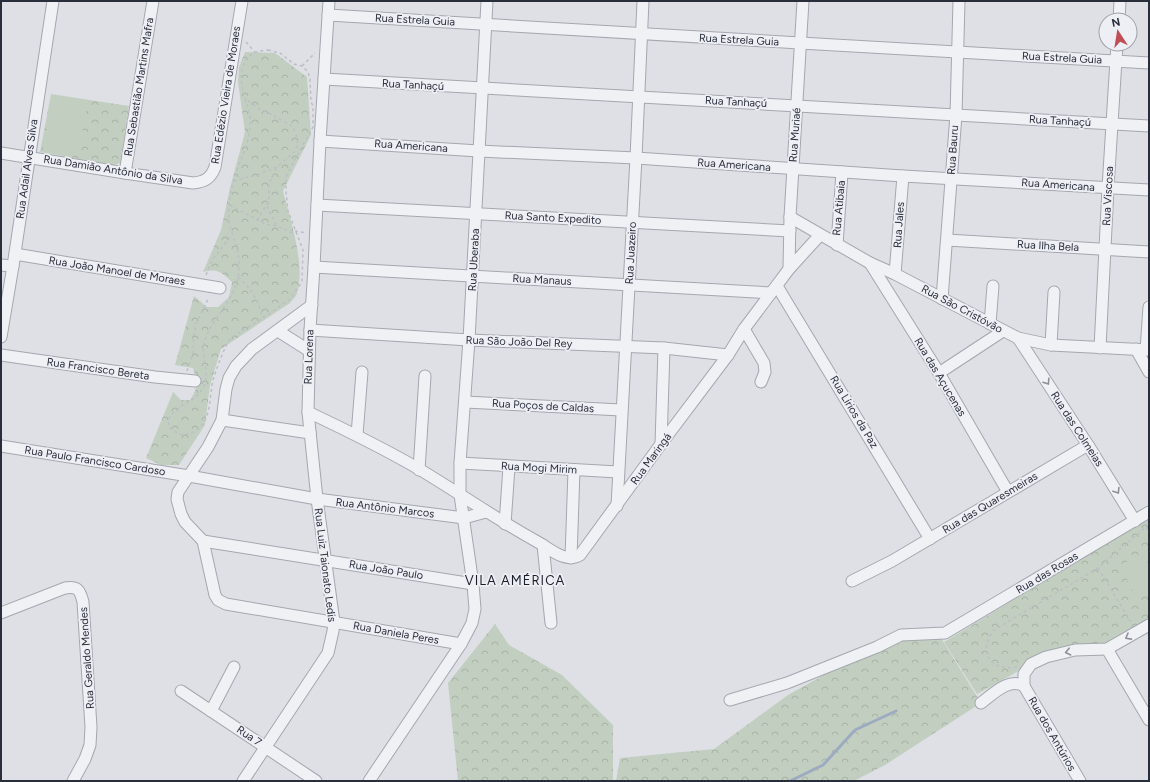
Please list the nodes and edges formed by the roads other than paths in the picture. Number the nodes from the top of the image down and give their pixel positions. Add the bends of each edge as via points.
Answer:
1 (53, 1) edge
2 (153, 1) edge
3 (242, 1) edge
4 (329, 1) edge
5 (488, 1) edge
6 (643, 1) edge
7 (803, 1) edge
8 (960, 1) edge
9 (1120, 1) edge
10 (1119, 12) edge
11 (328, 15) junction
12 (486, 24) junction
13 (641, 34) junction
14 (800, 43) junction
15 (958, 52) junction
16 (1117, 52) edge
17 (1116, 61) junction
18 (1149, 63) edge
19 (324, 79) junction
20 (482, 89) junction
21 (639, 96) junction
22 (797, 106) junction
23 (956, 115) junction
24 (1112, 124) junction
25 (1149, 126) edge
26 (320, 141) junction
27 (479, 151) junction
28 (1, 153) edge
29 (29, 157) junction
30 (636, 158) junction
31 (793, 169) junction
32 (842, 172) junction
33 (125, 173) junction
34 (903, 176) junction
35 (951, 178) junction
36 (201, 182) joint
37 (1108, 188) junction
38 (1149, 190) edge
39 (316, 205) junction
40 (476, 214) junction
41 (790, 218) junction
42 (632, 222) junction
43 (790, 231) junction
44 (820, 235) junction
45 (947, 240) junction
46 (837, 245) junction
47 (1104, 249) junction
48 (1149, 252) edge
49 (15, 254) junction
50 (870, 263) junction
51 (1, 265) edge
52 (13, 266) junction
53 (314, 267) junction
54 (789, 269) junction
55 (895, 274) junction
56 (473, 276) junction
57 (629, 285) junction
58 (212, 286) road end
59 (993, 286) dead end
60 (774, 289) junction
61 (1054, 292) dead end
62 (942, 299) junction
63 (312, 306) junction
64 (1149, 306) edge
65 (990, 324) junction
66 (744, 329) junction
67 (310, 330) junction
68 (278, 331) junction
69 (1003, 331) junction
70 (1, 337) edge
71 (1018, 338) junction
72 (469, 340) junction
73 (1051, 345) junction
74 (625, 346) junction
75 (664, 348) junction
76 (1100, 348) junction
77 (308, 350) junction
78 (1144, 350) edge
79 (1, 355) edge
80 (728, 355) junction
81 (1034, 362) junction
82 (362, 372) dead end
83 (1149, 372) edge
84 (939, 373) junction
85 (425, 376) dead end
86 (195, 381) dead end
87 (761, 382) dead end
88 (465, 402) junction
89 (621, 410) junction
90 (308, 412) junction
91 (222, 420) junction
92 (310, 433) junction
93 (357, 435) junction
94 (661, 444) junction
95 (1088, 445) junction
96 (1, 446) edge
97 (460, 463) junction
98 (509, 467) junction
99 (420, 470) junction
100 (574, 470) junction
101 (618, 472) junction
102 (189, 476) junction
103 (1008, 492) junction
104 (460, 495) junction
105 (317, 499) junction
106 (617, 506) junction
107 (486, 512) junction
108 (1149, 512) edge
109 (464, 518) junction
110 (1135, 521) junction
111 (504, 524) junction
112 (930, 539) junction
113 (203, 541) junction
114 (543, 545) junction
115 (571, 558) junction
116 (324, 560) junction
117 (852, 581) dead end
118 (473, 584) junction
119 (1, 613) edge
120 (334, 622) junction
121 (551, 623) dead end
122 (1149, 625) edge
123 (461, 644) junction
124 (1107, 648) junction
125 (234, 667) dead end
126 (1024, 686) junction
127 (181, 691) dead end
128 (730, 700) dead end
129 (981, 703) dead end
130 (211, 711) junction
131 (1149, 720) edge
132 (266, 747) junction
133 (73, 781) edge
134 (243, 781) edge
135 (316, 781) edge
136 (369, 781) edge
137 (1080, 781) edge

1 - 29 street, Rua Adail Alves Silva
2 - 33 street, Rua Sebastião Martins Mafra
3 - 36 street, Rua Edézio Vieira de Moraes via 215,167 209,179
4 - 11 street, Rua Lorena
5 - 12 street, Rua Uberaba
6 - 13 street, Rua Juazeiro
7 - 14 street, Rua Muriaé
8 - 15 street, Rua Bauru
9 - 10 street
11 - 12 street, Rua Estrela Guia
11 - 19 street, Rua Lorena
12 - 13 street, Rua Estrela Guia
12 - 20 street, Rua Uberaba
13 - 14 street, Rua Estrela Guia
13 - 21 street, Rua Juazeiro
14 - 15 street, Rua Estrela Guia
14 - 22 street, Rua Muriaé
15 - 17 street, Rua Estrela Guia
15 - 23 street, Rua Bauru
16 - 17 street, Rua Viscosa
17 - 18 street, Rua Estrela Guia
17 - 24 street, Rua Viscosa
19 - 20 street, Rua Tanhaçú
19 - 26 street, Rua Lorena
20 - 21 street, Rua Tanhaçú
20 - 27 street, Rua Uberaba
21 - 22 street, Rua Tanhaçú
21 - 30 street, Rua Juazeiro
22 - 23 street, Rua Tanhaçú
22 - 31 street, Rua Muriaé
23 - 24 street, Rua Tanhaçú
23 - 35 street, Rua Bauru
24 - 25 street, Rua Tanhaçú
24 - 37 street, Rua Viscosa
26 - 27 street, Rua Americana
26 - 39 street, Rua Lorena
27 - 30 street, Rua Americana
27 - 40 street, Rua Uberaba
28 - 29 street, Rua Damião Antônio da Silva
29 - 33 street, Rua Damião Antônio da Silva
29 - 49 street, Rua Adail Alves Silva
30 - 31 street, Rua Americana
30 - 42 street, Rua Juazeiro
31 - 32 street, Rua Americana
31 - 41 street, Rua Muriaé
32 - 34 street, Rua Americana
32 - 46 street, Rua Atibaia
33 - 36 street, Rua Damião Antônio da Silva
34 - 35 street, Rua Americana
34 - 55 street, Rua Jales
35 - 37 street, Rua Americana
35 - 45 street, Rua Bauru
37 - 38 street, Rua Americana
37 - 47 street, Rua Viscosa
39 - 40 street, Rua Santo Expedito
39 - 53 street, Rua Lorena
40 - 42 street, Rua Santo Expedito
40 - 56 street, Rua Uberaba
41 - 43 street, Rua Muriaé
41 - 44 street, Rua São Cristóvão
42 - 43 street, Rua Santo Expedito
42 - 57 street, Rua Juazeiro
43 - 54 street, Rua Muriaé
44 - 46 street, Rua São Cristóvão
44 - 54 street
45 - 47 street, Rua Ilha Bela
45 - 62 street, Rua Bauru
46 - 50 street, Rua São Cristóvão
47 - 48 street, Rua Ilha Bela
47 - 76 street, Rua Viscosa
49 - 52 street, Rua Adail Alves Silva
49 - 58 street, Rua João Manoel de Moraes
50 - 55 street, Rua São Cristóvão
50 - 84 street, Rua das Açucenas
51 - 52 street
52 - 70 street, Rua Adail Alves Silva
53 - 56 street, Rua Manaus
53 - 63 street, Rua Lorena
54 - 60 street
55 - 62 street, Rua São Cristóvão
56 - 57 street, Rua Manaus
56 - 72 street, Rua Uberaba
57 - 60 street, Rua Manaus
57 - 74 street, Rua Juazeiro
59 - 65 street
60 - 66 street
60 - 112 street, Rua Lírios da Paz
61 - 73 street
62 - 65 street, Rua São Cristóvão
63 - 67 street, Rua Lorena
63 - 68 street
64 - 78 street
65 - 69 street, Rua São Cristóvão
66 - 80 street
66 - 87 street via 764,363 766,372
67 - 72 street, Rua São João Del Rey
67 - 77 street, Rua Lorena
68 - 77 street
68 - 91 street via 252,349 229,378
69 - 71 street, Rua São Cristóvão
69 - 84 street
71 - 73 street, Rua São Cristóvão
71 - 81 street, Rua das Colmeias
72 - 74 street, Rua São João Del Rey
72 - 88 street, Rua Uberaba
73 - 76 street, Rua São Cristóvão
73 - 81 street via 1042,350
74 - 75 street, Rua São João Del Rey
74 - 89 street, Rua Juazeiro
75 - 80 street, Rua São João Del Rey
75 - 94 street
76 - 78 street, Rua São Cristóvão
77 - 90 street, Rua Lorena
78 - 83 street
79 - 86 street, Rua Francisco Bereta
80 - 94 street, Rua Maringá
81 -> 95 street, Rua das Colmeias
82 - 93 street
84 - 103 street, Rua das Açucenas
85 - 99 street
88 - 89 street, Rua Poços de Caldas
88 - 97 street, Rua Uberaba
89 - 101 street, Rua Juazeiro
90 - 92 street, Rua Luiz Taionato Ledis
90 - 93 street
91 - 92 street
91 - 102 street
92 - 105 street, Rua Luiz Taionato Ledis
93 - 99 street
94 - 106 street, Rua Maringá
95 - 103 street, Rua das Quaresmeiras
95 -> 110 street, Rua das Colmeias
96 - 102 street, Rua Paulo Francisco Cardoso
97 - 98 street, Rua Mogi Mirim
97 - 104 street, Rua Uberaba
98 - 100 street, Rua Mogi Mirim
98 - 111 street
99 - 104 street
100 - 101 street, Rua Mogi Mirim
100 - 115 street
101 - 106 street, Rua Juazeiro
102 - 105 street, Rua Antônio Marcos
102 - 113 street via 178,492 178,506 186,522
103 - 112 street, Rua das Quaresmeiras
104 - 107 street
104 - 109 street, Rua Uberaba
105 - 109 street, Rua Antônio Marcos
105 - 116 street, Rua Luiz Taionato Ledis
106 - 115 street, Rua Maringá via 580,556
107 - 109 street
107 - 111 street
108 - 110 street, Rua das Rosas
109 - 118 street, Rua Uberaba
110 - 128 street, Rua das Rosas via 945,634 901,635 787,683
111 - 114 street
112 - 117 street, Rua das Quaresmeiras
113 - 116 street, Rua João Paulo
113 - 120 street, Rua Daniela Peres via 218,600 226,604
114 - 115 street via 564,557
114 - 121 street
116 - 118 street, Rua João Paulo
116 - 120 street, Rua Luiz Taionato Ledis
118 - 123 street, Rua Uberaba via 474,616
119 - 133 street, Rua Geraldo Mendes via 65,588 78,589 81,594 91,727 89,752
120 - 123 street, Rua Daniela Peres
120 - 132 street, Rua Luiz Taionato Ledis via 328,653
122 -> 124 street
123 - 136 street
124 -> 126 street via 1075,650 1046,657 1032,664 1024,674
124 - 131 street
125 - 130 street
126 - 129 street via 1015,683 1003,687
126 - 137 street, Rua dos Antúrios
127 - 130 street, Rua 7
130 - 132 street, Rua 7
132 - 134 street, Rua Luiz Taionato Ledis
132 - 135 street, Rua 7

